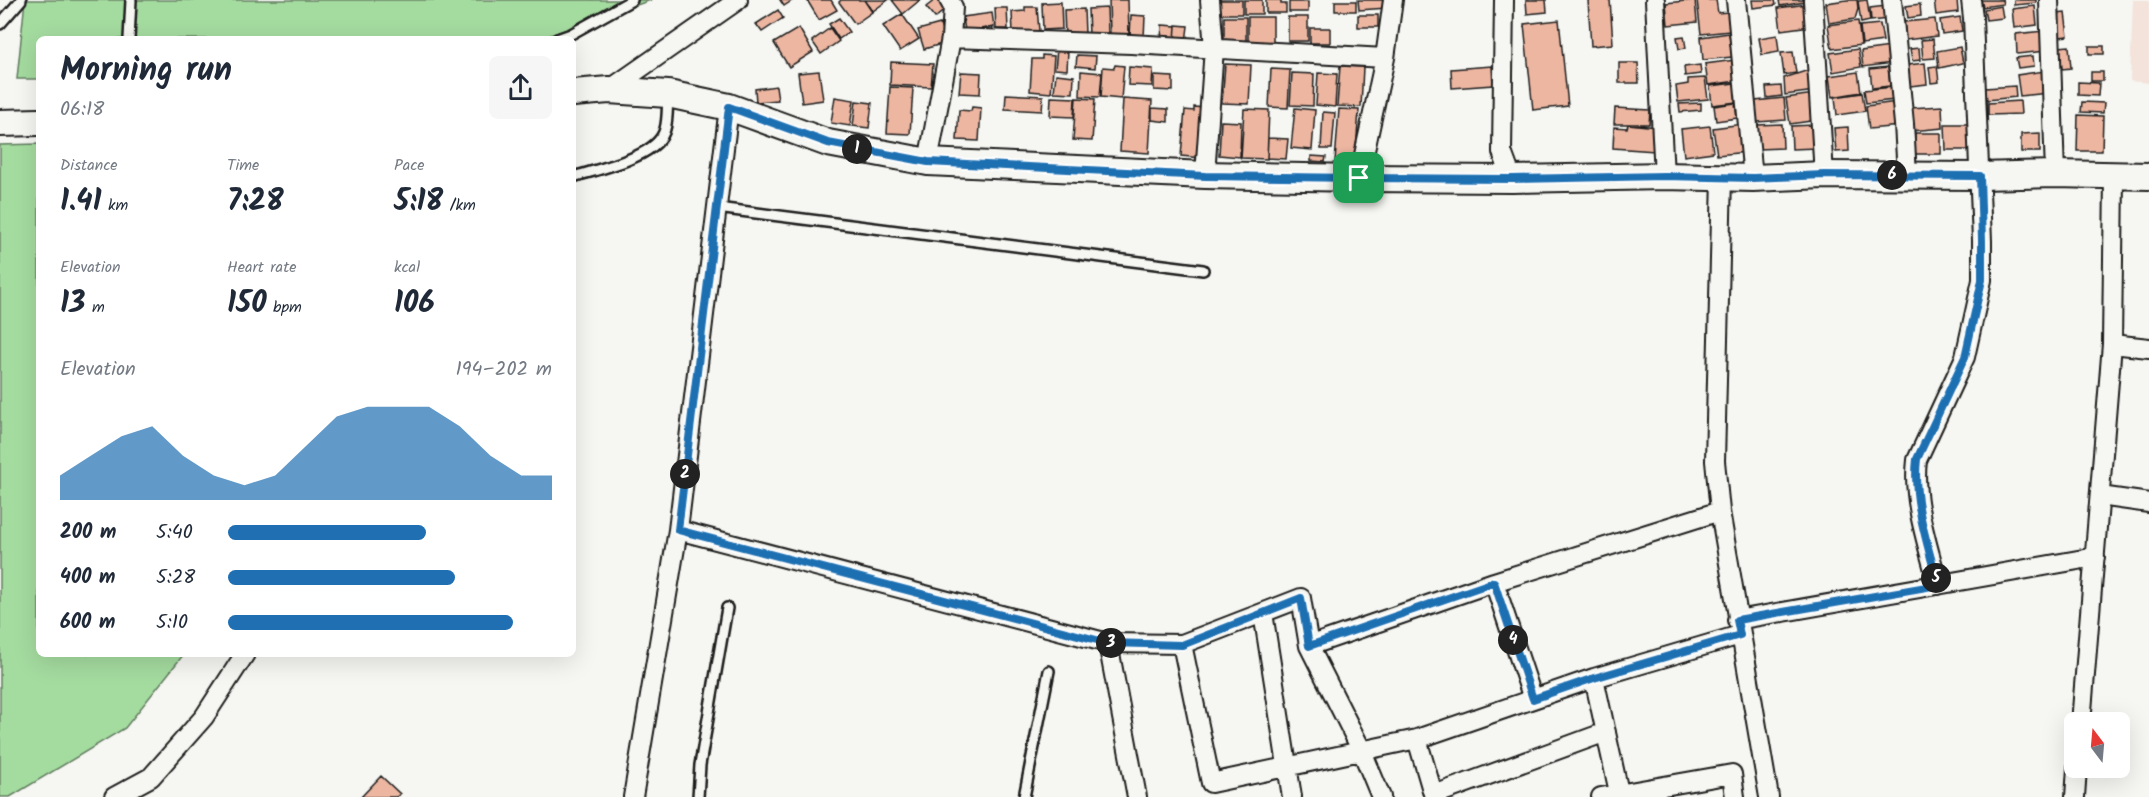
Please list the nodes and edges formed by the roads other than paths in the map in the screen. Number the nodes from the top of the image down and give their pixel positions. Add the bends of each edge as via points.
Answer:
1 (21, 0) edge
2 (131, 0) edge
3 (632, 0) edge
4 (738, 0) edge
5 (1210, 0) edge
6 (1393, 0) edge
7 (1504, 0) edge
8 (1655, 0) edge
9 (1736, 0) edge
10 (1813, 0) edge
11 (1892, 0) edge
12 (1971, 0) edge
13 (2049, 0) edge
14 (957, 2) edge
15 (0, 24) edge
16 (129, 36) edge
17 (565, 36) edge
18 (951, 38) junction
19 (1214, 48) junction
20 (1385, 58) junction
21 (609, 90) junction
22 (576, 93) edge
23 (668, 94) junction
24 (729, 107) junction
25 (36, 122) edge
26 (0, 123) edge
27 (928, 162) junction
28 (2055, 174) junction
29 (1824, 175) junction
30 (1907, 175) junction
31 (576, 176) edge
32 (1205, 176) junction
33 (1664, 176) junction
34 (1980, 176) junction
35 (2114, 176) junction
36 (2149, 176) edge
37 (1722, 177) junction
38 (1359, 178) junction
39 (1753, 178) junction
40 (1512, 179) junction
41 (717, 208) junction
42 (1203, 270) dead end
43 (2112, 344) junction
44 (2149, 348) edge
45 (2100, 496) junction
46 (2149, 503) edge
47 (1720, 512) junction
48 (678, 530) junction
49 (2095, 557) junction
50 (1494, 582) junction
51 (1938, 585) junction
52 (727, 608) dead end
53 (1263, 613) junction
54 (1739, 628) junction
55 (1108, 643) junction
56 (1182, 645) junction
57 (1309, 646) junction
58 (243, 657) edge
59 (1049, 671) dead end
60 (1594, 678) junction
61 (1533, 699) junction
62 (2082, 712) edge
63 (1606, 732) junction
64 (1417, 739) junction
65 (1362, 751) junction
66 (1287, 767) junction
67 (2076, 778) edge
68 (1613, 795) edge
69 (1434, 796) edge
70 (114, 797) edge
71 (633, 797) edge
72 (698, 797) edge
73 (1024, 797) edge
74 (1137, 797) edge
75 (1292, 797) edge
76 (1382, 797) edge
77 (1735, 797) edge
78 (1769, 797) edge
79 (2075, 797) edge

1 - 15 lane
2 - 16 lane
3 - 17 lane
4 - 21 street
5 - 19 street
6 - 20 street
7 - 40 street via 1502,152
8 - 33 street
9 - 39 street
10 - 29 street
11 - 30 street
12 - 34 street
13 - 28 street
14 - 18 street
18 - 19 street
18 - 27 street
19 - 20 street
19 - 32 street
20 - 38 street
21 - 22 main road
21 - 23 main road
23 - 24 main road
23 - 31 lane via 665,130 658,144 643,154
24 - 27 main road via 828,143
24 - 41 street
25 - 26 main road
27 - 32 main road
28 - 34 main road
28 - 35 main road
29 - 30 main road
29 - 39 main road
30 - 34 main road
32 - 38 main road
33 - 37 main road
33 - 40 main road
34 - 51 street via 1982,280 1965,357 1917,459 1915,474
35 - 36 main road
35 - 43 street
37 - 39 main road
37 - 47 street via 1714,461
38 - 40 main road
41 - 42 lane
41 - 48 street
43 - 44 street
43 - 45 street
45 - 46 street
45 - 49 street
47 - 50 street
47 - 54 street
48 - 55 street
48 - 71 street
49 - 51 street
49 - 62 street
50 - 57 street
50 - 61 street
51 - 54 street
52 - 72 lane
53 - 56 street
53 - 57 street via 1301,598
53 - 66 street
54 - 60 street
54 - 78 street
55 - 56 street
55 - 74 street
56 - 66 street via 1210,783
57 - 65 street
58 - 70 street via 204,717 151,777
59 - 73 lane
60 - 61 street
60 - 63 street
61 - 64 street
63 - 68 street
63 - 69 street
64 - 65 street
64 - 69 street
65 - 66 street
65 - 76 street
66 - 75 street
67 - 79 street
68 - 77 street via 1732,774

